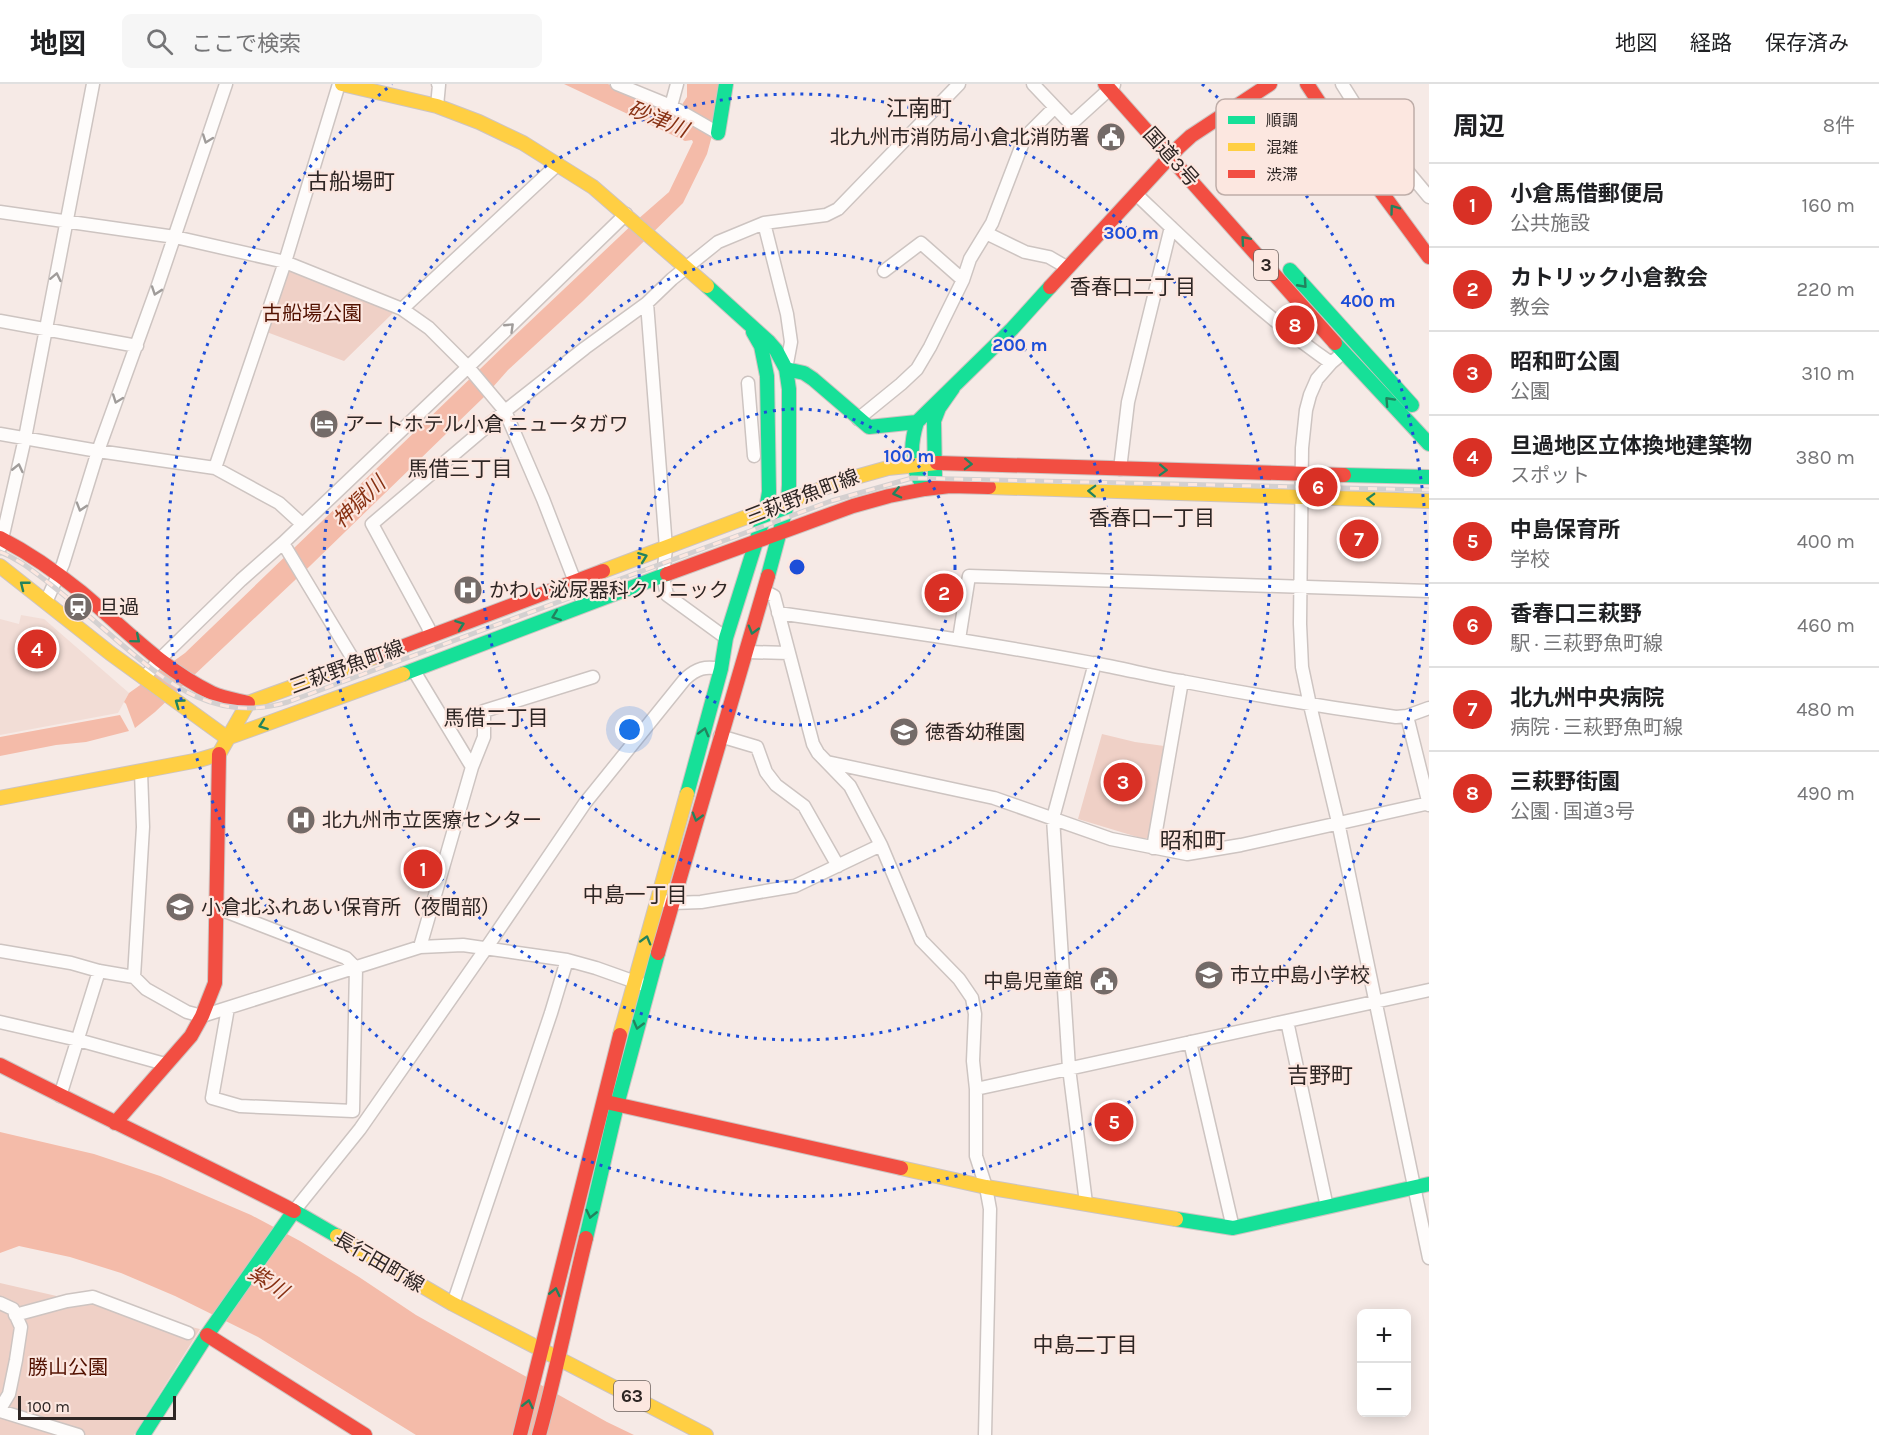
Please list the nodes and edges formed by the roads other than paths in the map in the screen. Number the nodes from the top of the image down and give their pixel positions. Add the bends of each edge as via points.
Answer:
1 (93, 84) edge
2 (226, 84) edge
3 (341, 84) edge
4 (438, 84) edge
5 (617, 84) edge
6 (677, 84) edge
7 (726, 84) edge
8 (959, 84) edge
9 (1033, 84) edge
10 (1270, 84) edge
11 (1307, 84) edge
12 (1342, 84) edge
13 (1110, 86) edge
14 (1247, 99) edge
15 (1317, 99) edge
16 (1351, 99) edge
17 (437, 106) junction
18 (671, 106) junction
19 (1055, 107) junction
20 (1216, 120) edge
21 (1160, 125) dead end
22 (718, 133) joint
23 (1179, 153) junction
24 (558, 164) junction
25 (1414, 179) edge
26 (1136, 194) junction
27 (1384, 195) edge
28 (1429, 197) edge
29 (0, 212) edge
30 (630, 217) junction
31 (68, 221) junction
32 (764, 223) junction
33 (1171, 227) junction
34 (986, 233) junction
35 (175, 237) junction
36 (1429, 256) edge
37 (1278, 257) dead end
38 (285, 262) junction
39 (686, 267) junction
40 (1068, 268) junction
41 (884, 271) dead end
42 (963, 280) junction
43 (646, 303) junction
44 (402, 309) junction
45 (0, 321) edge
46 (750, 326) junction
47 (45, 329) junction
48 (136, 346) junction
49 (1343, 352) junction
50 (1331, 363) junction
51 (468, 368) junction
52 (786, 369) junction
53 (748, 383) dead end
54 (953, 388) junction
55 (505, 411) junction
56 (1422, 416) dead end
57 (858, 419) junction
58 (917, 422) junction
59 (0, 434) edge
60 (25, 438) junction
61 (911, 441) junction
62 (769, 443) junction
63 (1429, 444) edge
64 (98, 451) junction
65 (935, 463) junction
66 (914, 464) junction
67 (215, 468) junction
68 (1120, 469) junction
69 (1302, 474) junction
70 (856, 476) junction
71 (1429, 477) edge
72 (770, 482) junction
73 (926, 487) junction
74 (814, 491) junction
75 (1302, 497) junction
76 (1429, 501) edge
77 (777, 506) junction
78 (302, 524) junction
79 (769, 537) junction
80 (1, 542) edge
81 (283, 543) junction
82 (666, 548) junction
83 (707, 560) junction
84 (0, 566) edge
85 (59, 574) junction
86 (663, 577) junction
87 (743, 580) junction
88 (576, 582) junction
89 (1301, 588) junction
90 (764, 591) junction
91 (1429, 591) edge
92 (46, 602) junction
93 (584, 605) junction
94 (778, 613) junction
95 (431, 636) junction
96 (726, 638) junction
97 (959, 639) junction
98 (746, 652) junction
99 (789, 653) junction
100 (160, 659) junction
101 (1095, 663) junction
102 (356, 664) junction
103 (721, 669) junction
104 (414, 671) junction
105 (593, 677) dead end
106 (144, 678) junction
107 (1182, 681) junction
108 (248, 703) junction
109 (1310, 705) junction
110 (1429, 708) edge
111 (1407, 716) junction
112 (720, 736) junction
113 (226, 738) junction
114 (219, 754) junction
115 (827, 761) junction
116 (472, 767) junction
117 (141, 772) junction
118 (0, 798) edge
119 (1429, 804) edge
120 (1053, 818) junction
121 (1338, 822) junction
122 (881, 845) junction
123 (1153, 848) junction
124 (838, 866) junction
125 (658, 899) junction
126 (673, 903) junction
127 (218, 908) junction
128 (420, 947) junction
129 (487, 947) junction
130 (0, 951) edge
131 (567, 960) junction
132 (356, 968) junction
133 (99, 971) junction
134 (134, 977) junction
135 (634, 982) junction
136 (648, 986) junction
137 (1429, 990) edge
138 (1376, 1001) junction
139 (228, 1008) junction
140 (202, 1016) junction
141 (1287, 1021) junction
142 (0, 1022) edge
143 (78, 1040) junction
144 (1190, 1042) junction
145 (165, 1064) junction
146 (0, 1065) edge
147 (1069, 1068) junction
148 (976, 1089) junction
149 (60, 1096) junction
150 (603, 1101) junction
151 (617, 1105) junction
152 (353, 1111) junction
153 (115, 1123) junction
154 (360, 1129) junction
155 (1429, 1184) edge
156 (986, 1187) junction
157 (1414, 1187) junction
158 (1086, 1203) junction
159 (1327, 1207) junction
160 (294, 1211) junction
161 (1233, 1228) junction
162 (1429, 1258) edge
163 (0, 1303) edge
164 (453, 1304) junction
165 (15, 1315) junction
166 (189, 1333) dead end
167 (207, 1335) junction
168 (541, 1348) junction
169 (558, 1358) junction
170 (2, 1413) edge
171 (78, 1435) edge
172 (143, 1435) edge
173 (365, 1435) edge
174 (520, 1435) edge
175 (539, 1435) edge
176 (706, 1435) edge
177 (985, 1435) edge

1 - 31 street
2 -> 35 street
3 - 17 main road
3 - 38 street
4 - 17 street
5 - 18 street
6 - 18 street
7 - 22 main road
8 - 32 street via 838,208 826,215
9 - 19 street
10 - 14 main road
15 -> 11 main road
12 - 16 street
13 - 19 street via 1071,124
13 - 23 main road, 国道3号 / 3
17 - 24 main road via 523,143
18 - 22 street
19 - 34 street via 1025,137
20 - 23 main road via 1191,136
21 - 23 main road, 国道3号 / 3
23 - 26 main road
49 -> 23 main road, 国道3号 / 3
24 - 30 main road via 593,186
24 - 44 street
25 - 28 street
26 - 33 street
26 - 40 main road
36 -> 27 main road
29 - 31 street
30 - 39 main road
51 -> 30 street
31 - 35 street
47 -> 31 street
32 - 39 street via 718,242
32 - 52 street via 787,314 791,348
33 - 50 street via 1223,277
33 - 68 street via 1128,402
34 - 40 street
34 - 42 street via 970,258
35 - 38 street
35 -> 48 street
37 -> 56 main road, 3
38 - 44 street
38 - 67 street
39 - 43 street
39 - 46 main road
40 - 54 main road
41 - 42 street via 921,243
42 - 57 street via 917,369
43 - 55 street
43 - 82 street
44 - 51 street via 429,328
45 - 47 street
46 - 52 main road via 776,350
46 - 62 main road via 761,346 766,370
47 - 48 street
47 - 60 street
48 -> 64 street
49 - 50 street
63 -> 49 main road, 国道3号 / 3
50 - 69 street via 1317,379 1306,410
51 - 55 street
51 - 78 street
52 - 57 main road via 813,379
52 - 72 main road via 776,388 776,455
52 - 74 main road via 798,394 799,481 803,489
52 - 77 main road via 789,389 781,425
53 - 62 street via 754,450
54 - 58 main road
54 - 65 main road via 934,420
55 - 88 street
55 - 95 street via 372,524
57 - 58 main road via 869,427
58 - 61 main road
59 - 60 street
60 - 64 street
80 -> 60 street
61 - 66 main road
61 - 70 main road via 906,454 874,463
62 - 72 main road
64 - 67 street
64 -> 85 street
65 - 66 main road, 三萩野魚町線
65 -> 68 main road, 三萩野魚町線
65 - 73 main road via 935,480
66 - 70 main road, 三萩野魚町線
66 - 73 main road
67 - 78 street via 279,503
68 -> 69 main road, 三萩野魚町線
69 - 71 main road, 三萩野魚町線
69 - 75 street
70 - 74 main road, 三萩野魚町線
72 - 77 main road
75 -> 73 main road, 三萩野魚町線
73 -> 79 main road, 三萩野魚町線 via 853,506
74 - 77 main road, 三萩野魚町線
76 -> 75 main road, 三萩野魚町線
75 - 89 street
77 - 79 main road
77 - 79 main road
77 - 82 main road, 三萩野魚町線
78 - 81 street
79 - 83 main road, 三萩野魚町線
79 - 87 main road
79 - 90 main road
79 - 103 main road via 740,629
80 - 85 main road via 20,548
81 - 100 street
81 - 102 street
82 - 86 street
88 -> 82 main road, 三萩野魚町線
83 - 86 main road, 三萩野魚町線
83 - 87 main road via 728,561 737,567
92 -> 84 main road
85 - 92 street
85 -> 100 main road
86 - 93 main road, 三萩野魚町線
86 - 96 street via 667,595
87 - 96 main road
88 - 93 street
95 -> 88 main road, 三萩野魚町線
89 - 91 street
89 - 97 street via 969,576
89 - 109 street via 1302,667
90 - 94 street via 774,596
90 -> 98 main road
92 - 106 main road
93 -> 104 main road, 三萩野魚町線
94 - 97 street
94 - 99 street
95 - 102 main road, 三萩野魚町線
96 - 103 main road
97 - 101 street
98 - 99 street
98 - 112 main road
99 - 115 street via 813,744
100 - 106 street
100 - 108 main road via 214,694
101 - 107 street
101 - 120 street
102 - 108 main road, 三萩野魚町線
125 -> 103 main road
103 - 129 street via 704,667 686,679 585,803
104 -> 113 main road, 三萩野魚町線
104 - 116 street
105 - 116 street via 484,711 484,737
113 -> 106 main road
107 - 109 street
107 - 123 street
108 - 113 main road
109 - 111 street
109 - 121 street
110 - 111 street
111 - 119 street
112 - 124 street via 757,747 766,772 776,785 804,806
112 -> 126 main road
113 - 114 main road
114 - 117 main road
114 - 127 main road
115 - 120 street via 994,798
115 - 122 street via 850,786
116 - 128 street
117 - 118 main road
117 - 134 street
119 - 121 street
120 - 123 street via 1111,839
120 - 147 street
121 - 123 street via 1187,854
121 - 138 street
122 - 124 street
122 - 148 street via 921,940 972,998
124 - 126 street via 795,886
125 - 126 street
135 -> 125 main road
126 - 136 main road
127 - 132 street via 346,958
127 - 140 main road via 215,983
128 - 129 street
128 - 132 street
129 - 131 street
129 - 154 street
130 - 133 street
131 - 135 street
131 - 164 street
132 - 139 street
132 - 152 street
133 - 134 street
133 - 143 street
134 - 140 street via 146,989
135 - 136 street
135 - 150 main road
136 -> 151 main road
137 - 138 street
138 - 141 street
138 - 157 street
139 - 140 street
139 - 152 street via 212,1098 240,1106
140 - 145 main road via 191,1036
141 - 144 street
141 - 159 street
142 - 143 street
143 - 145 street
143 - 149 street
144 - 147 street
144 - 161 street
145 - 153 main road
146 - 149 main road, 長行田町線
147 - 148 street
147 - 158 street
148 - 156 street via 976,1156
149 - 153 main road, 長行田町線
150 - 151 main road
168 -> 150 main road
151 - 156 main road
151 -> 169 main road
152 - 154 street
153 - 160 main road, 長行田町線
154 - 160 street
155 - 157 main road
156 - 158 main road
156 - 177 street via 990,1209
157 - 159 main road
157 - 162 street
158 - 161 main road
159 - 161 main road
160 - 164 main road, 長行田町線 / 63
160 - 167 main road
163 - 165 street via 13,1309
164 - 168 main road, 長行田町線 / 63
165 - 166 street via 93,1297
165 - 170 street via 21,1327
167 - 172 main road
167 - 173 main road
168 - 169 main road, 長行田町線 / 63
174 -> 168 main road
169 - 175 main road
169 - 176 main road, 長行田町線 / 63
170 - 171 street

